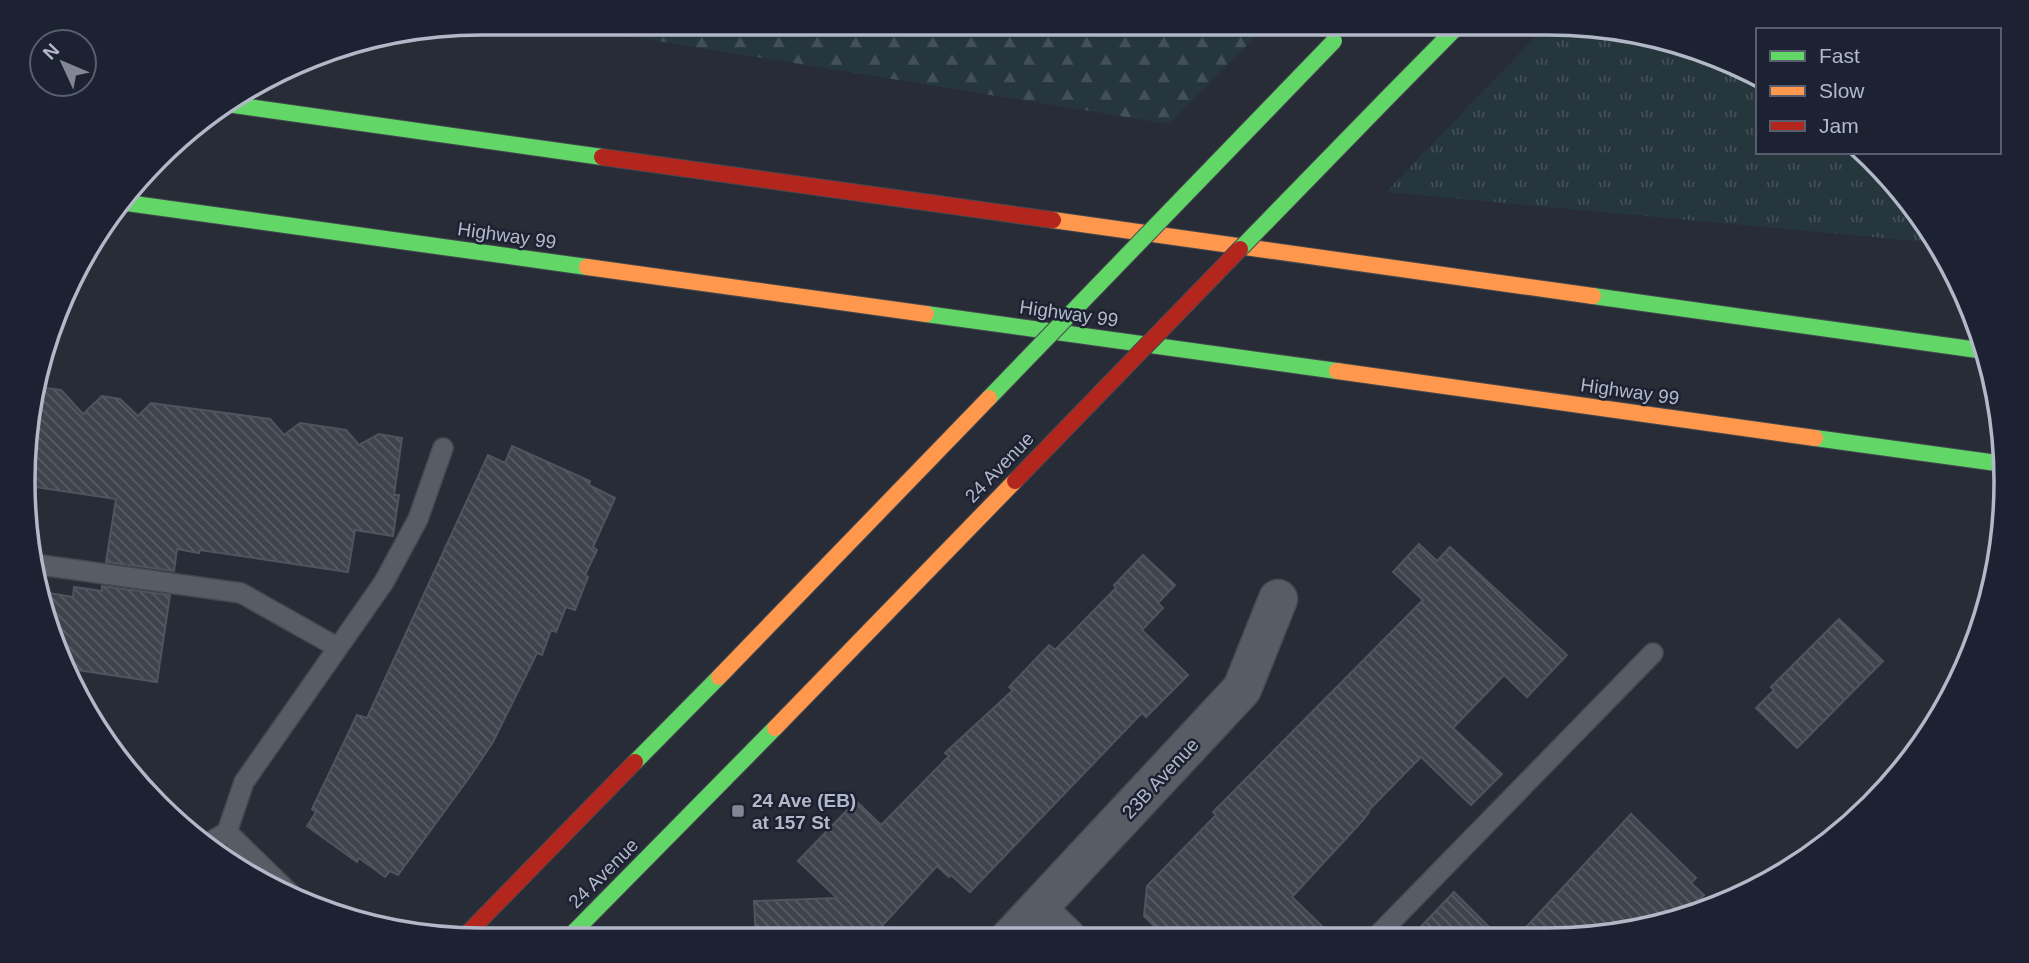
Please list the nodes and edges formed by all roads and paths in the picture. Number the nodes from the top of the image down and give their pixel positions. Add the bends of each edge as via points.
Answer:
1 (1449, 35) edge
2 (1338, 37) dead end
3 (240, 106) edge
4 (132, 204) edge
5 (1974, 349) edge
6 (443, 448) dead end
7 (1993, 463) edge
8 (43, 565) edge
9 (1278, 599) dead end
10 (337, 647) junction
11 (1653, 653) dead end
12 (227, 832) junction
13 (215, 839) edge
14 (272, 875) edge
15 (1038, 910) junction
16 (474, 928) edge
17 (578, 928) edge
18 (1020, 928) edge
19 (1057, 928) edge
20 (1385, 928) edge

1 - 17 main road, 24 Avenue, bridge
2 - 16 main road, bridge
3 - 5 main road
4 - 7 main road, Highway 99
6 - 10 lane via 418,519 390,571
8 - 10 lane via 241,593
9 - 15 street, 23B Avenue via 1242,689
10 - 12 lane via 244,782
11 - 20 lane
12 - 13 lane
12 - 14 lane
15 - 18 street, 23B Avenue
15 - 19 street

